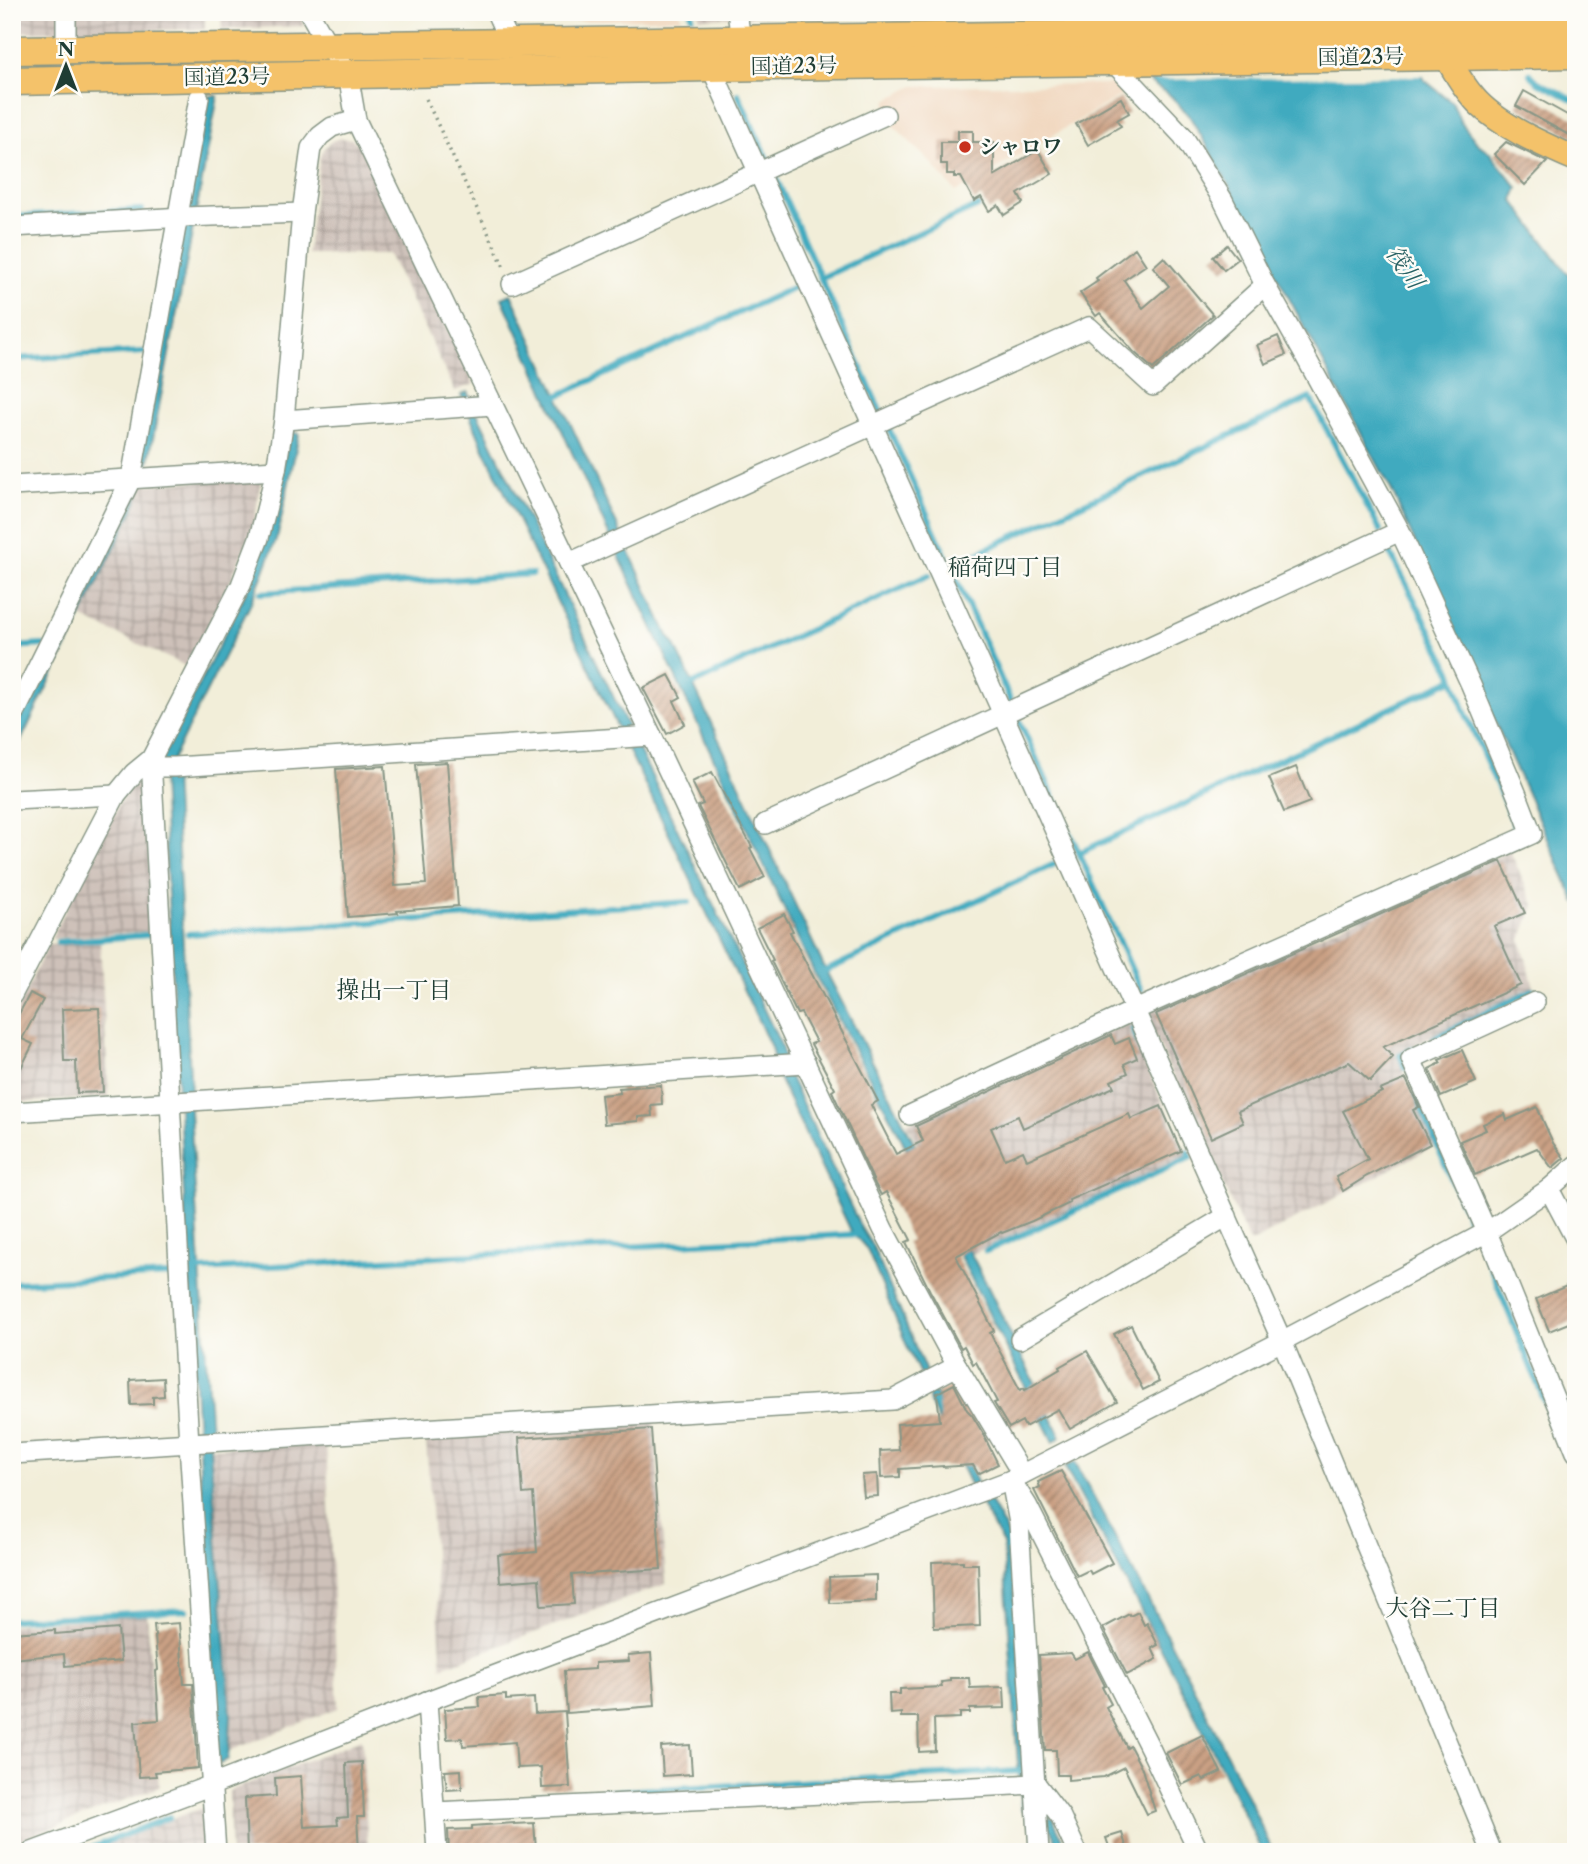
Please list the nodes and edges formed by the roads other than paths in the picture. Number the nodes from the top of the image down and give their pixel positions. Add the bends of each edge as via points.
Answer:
1 (66, 12) edge
2 (309, 12) edge
3 (496, 12) edge
4 (737, 12) edge
5 (1576, 28) edge
6 (1432, 37) edge
7 (741, 40) junction
8 (510, 43) junction
9 (328, 46) junction
10 (66, 49) junction
11 (12, 50) edge
12 (1124, 52) junction
13 (1576, 54) edge
14 (711, 67) junction
15 (348, 74) junction
16 (12, 81) edge
17 (199, 98) dead end
18 (885, 115) dead end
19 (356, 120) junction
20 (1576, 159) edge
21 (758, 173) junction
22 (302, 214) junction
23 (186, 217) junction
24 (12, 227) edge
25 (512, 284) road end
26 (1265, 285) junction
27 (477, 407) junction
28 (284, 420) junction
29 (872, 425) junction
30 (276, 470) junction
31 (137, 478) junction
32 (12, 486) edge
33 (1400, 531) junction
34 (569, 564) junction
35 (1003, 714) junction
36 (12, 719) edge
37 (645, 736) junction
38 (162, 764) junction
39 (116, 795) junction
40 (12, 800) edge
41 (765, 824) dead end
42 (12, 995) edge
43 (1535, 1002) dead end
44 (1135, 1010) junction
45 (799, 1063) junction
46 (180, 1102) junction
47 (12, 1112) edge
48 (910, 1115) dead end
49 (1576, 1165) edge
50 (1549, 1189) junction
51 (1227, 1216) junction
52 (1487, 1232) junction
53 (1576, 1240) edge
54 (1020, 1339) dead end
55 (1282, 1341) junction
56 (957, 1366) junction
57 (199, 1443) junction
58 (1576, 1452) edge
59 (12, 1454) edge
60 (1017, 1477) junction
61 (427, 1702) junction
62 (212, 1785) junction
63 (1031, 1796) junction
64 (435, 1812) junction
65 (32, 1852) edge
66 (216, 1852) edge
67 (437, 1852) edge
68 (1039, 1852) edge
69 (1077, 1852) edge
70 (1199, 1852) edge
71 (1492, 1852) edge

1 - 10 street
2 - 9 street
3 - 8 street
4 - 7 street
5 - 6 highway, 国道23号
6 - 12 highway, 国道23号
6 - 13 highway, 国道23号
6 - 20 main road via 1474,99 1488,111 1528,137
7 - 8 highway, 国道23号
7 - 12 highway, 国道23号
8 - 9 highway, 国道23号
9 - 10 highway, 国道23号
9 - 15 street
10 - 11 highway, 国道23号
12 - 14 highway, 国道23号
12 - 26 street via 1223,200
14 - 15 highway, 国道23号
14 - 21 street
15 - 16 highway, 国道23号
15 - 19 street
17 - 23 street
18 - 21 street
19 - 22 street via 332,127 311,148
19 - 27 street
21 - 25 street
21 - 29 street
22 - 23 street
22 - 28 street
23 - 24 street
23 - 31 street
26 - 29 street via 1153,386 1089,327
26 - 33 street
27 - 28 street
27 - 34 street
28 - 30 street
29 - 34 street
29 - 35 street
30 - 31 street
30 - 38 street via 259,538 241,585
31 - 32 street
31 - 36 street
33 - 35 street
33 - 44 street via 1471,685 1532,834
34 - 37 street
35 - 41 street
35 - 44 street
37 - 38 street
37 - 45 street
38 - 39 street via 134,773
38 - 46 street
39 - 40 street
39 - 42 street
43 - 52 street via 1411,1059
44 - 48 street
44 - 51 street
45 - 46 street
45 - 56 street
46 - 47 street
46 - 57 street
49 - 50 street
50 - 52 street
50 - 53 street
51 - 54 street
51 - 55 street
52 - 55 street
52 - 58 street
55 - 60 street
55 - 71 street
56 - 57 street via 893,1400
56 - 60 street
57 - 59 street
57 - 62 street
60 - 61 street
60 - 63 street
60 - 70 street
61 - 62 street
61 - 64 street
62 - 65 street
62 - 66 street
63 - 64 street
63 - 68 street
63 - 69 street via 1061,1816
64 - 67 street

